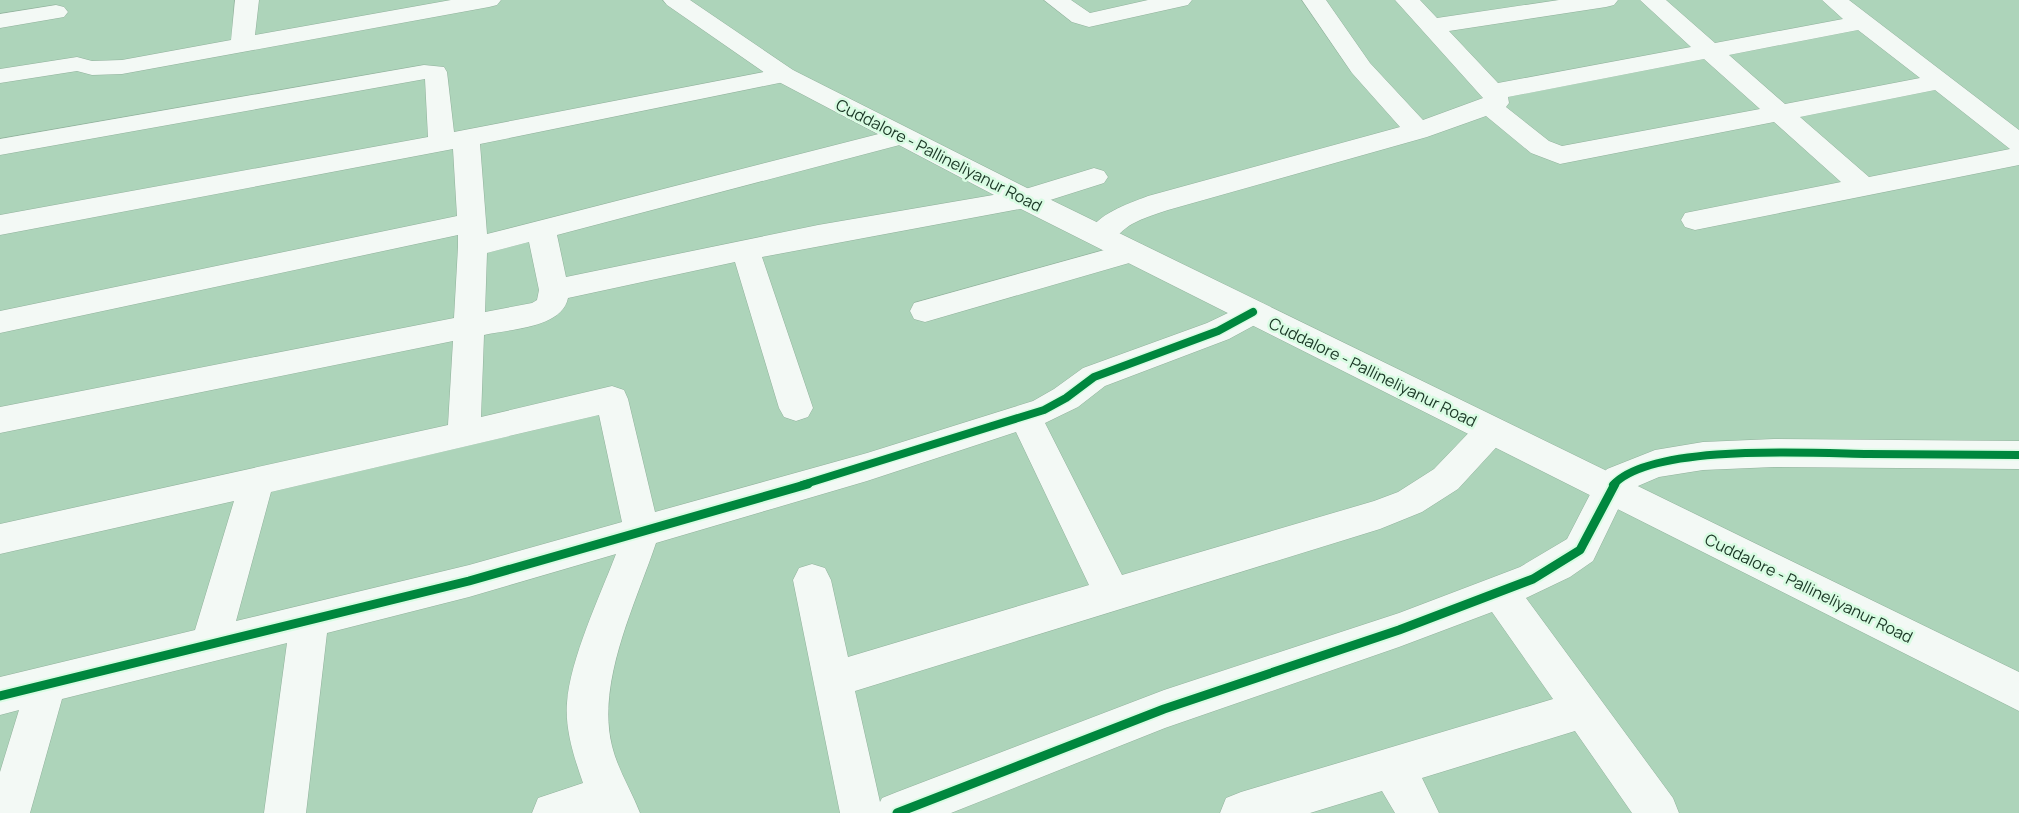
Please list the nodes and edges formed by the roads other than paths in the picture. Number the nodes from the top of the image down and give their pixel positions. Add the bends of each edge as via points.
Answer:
1 (247, 0) edge
2 (489, 0) edge
3 (675, 0) edge
4 (1056, 0) edge
5 (1179, 0) edge
6 (1314, 0) edge
7 (1407, 0) edge
8 (1606, 0) edge
9 (1652, 0) edge
10 (1834, 0) edge
11 (436, 5) edge
12 (56, 12) dead end
13 (0, 21) edge
14 (1863, 22) junction
15 (1433, 26) junction
16 (242, 46) junction
17 (1709, 50) junction
18 (784, 75) junction
19 (0, 76) edge
20 (1941, 82) junction
21 (1491, 100) junction
22 (1780, 113) junction
23 (1418, 131) junction
24 (902, 136) junction
25 (454, 141) junction
26 (2019, 143) edge
27 (0, 147) edge
28 (2019, 156) edge
29 (1094, 177) dead end
30 (1864, 187) junction
31 (1024, 199) junction
32 (1695, 220) dead end
33 (0, 225) edge
34 (541, 228) junction
35 (472, 235) junction
36 (1100, 235) junction
37 (746, 251) junction
38 (1133, 252) junction
39 (554, 290) junction
40 (925, 311) dead end
41 (1253, 312) junction
42 (0, 322) edge
43 (471, 326) junction
44 (796, 408) dead end
45 (1025, 417) junction
46 (0, 420) edge
47 (1491, 431) junction
48 (464, 435) junction
49 (2019, 455) edge
50 (257, 482) junction
51 (1610, 489) junction
52 (642, 532) junction
53 (0, 539) edge
54 (812, 580) dead end
55 (1500, 593) junction
56 (1113, 595) junction
57 (309, 620) junction
58 (210, 645) junction
59 (832, 680) junction
60 (46, 685) junction
61 (2019, 692) edge
62 (0, 696) edge
63 (1583, 709) junction
64 (1392, 767) junction
65 (614, 805) edge
66 (9, 813) edge
67 (285, 813) edge
68 (553, 813) edge
69 (861, 813) edge
70 (897, 813) edge
71 (1241, 813) edge
72 (1418, 813) edge
73 (1658, 813) edge

1 - 16 street
2 - 11 street
3 - 18 street, Cuddalore - Pallineliyanur Road
4 - 5 street via 1089,20
6 - 23 street via 1361,68
7 - 15 street
8 - 15 street
9 - 17 street
10 - 14 street
11 - 16 street
12 - 13 street
14 - 17 street
14 - 20 street
15 - 21 street
16 - 19 street via 113,68 92,69 77,64
17 - 21 street
17 - 22 street
18 - 24 street, Cuddalore - Pallineliyanur Road
18 - 25 street
20 - 22 street
20 - 26 street
21 - 22 street via 1540,147 1560,155
21 - 23 street
22 - 30 street
23 - 36 street via 1158,202 1121,218
24 - 31 street, Cuddalore - Pallineliyanur Road
24 - 34 street
25 - 27 street via 435,72 424,72
25 - 33 street
25 - 35 street
28 - 30 street
29 - 31 street
30 - 32 street
31 - 36 street, Cuddalore - Pallineliyanur Road
31 - 37 street
34 - 35 street
34 - 39 street
35 - 42 street
35 - 43 street
36 - 38 street, Cuddalore - Pallineliyanur Road
37 - 39 street
37 - 44 street
38 - 40 street
38 - 41 street, Cuddalore - Pallineliyanur Road
39 - 43 street via 551,305 541,312
41 - 45 street via 1218,331 1094,377 1066,398
41 - 47 street, Cuddalore - Pallineliyanur Road
43 - 46 street
43 - 48 street
45 - 52 street
45 - 56 street
47 - 51 street, Cuddalore - Pallineliyanur Road
47 - 56 street via 1446,478 1410,502
48 - 50 street
48 - 52 street via 612,399
49 - 51 street via 1842,452 1703,456 1655,464 1630,473
50 - 53 street
50 - 58 street
51 - 55 street via 1580,550 1557,566
51 - 61 street, Cuddalore - Pallineliyanur Road
52 - 57 street via 469,581
52 - 65 street via 595,663 587,703 591,745
54 - 59 street
55 - 63 street
55 - 70 street via 1164,709
56 - 59 street
57 - 58 street
57 - 67 street
58 - 60 street
59 - 69 street
60 - 62 street
60 - 66 street
63 - 64 street
63 - 73 street
64 - 71 street
64 - 72 street
65 - 68 street

